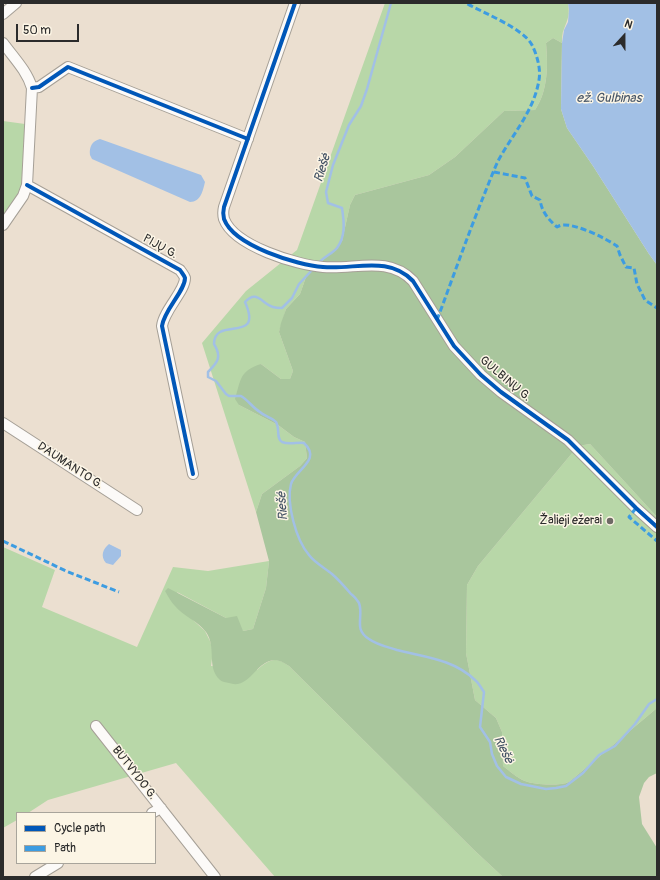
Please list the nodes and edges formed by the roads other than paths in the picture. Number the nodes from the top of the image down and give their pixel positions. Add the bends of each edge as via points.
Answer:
1 (16, 3) edge
2 (295, 3) edge
3 (3, 14) edge
4 (3, 43) edge
5 (32, 88) junction
6 (248, 139) junction
7 (27, 185) junction
8 (3, 225) edge
9 (3, 423) edge
10 (193, 474) dead end
11 (137, 510) dead end
12 (657, 527) edge
13 (96, 726) dead end
14 (161, 808) junction
15 (154, 812) edge
16 (56, 864) edge
17 (35, 877) edge
18 (215, 877) edge

1 - 3 street
2 - 6 street
4 - 5 street via 25,72
5 - 6 street via 43,84 68,67
5 - 7 street
6 - 12 street, GULBINŲ G. via 223,214 224,220 237,235 271,254 323,267 386,266 406,273 454,346 481,376 568,440
7 - 8 street via 23,196
7 - 10 street, PIJŲ G. via 180,270 184,275 183,284 165,315 162,326
9 - 11 street, DAUMANTO G.
13 - 14 street, BUTVYDO G.
14 - 15 street
14 - 18 street, BUTVYDO G.
16 - 17 street

